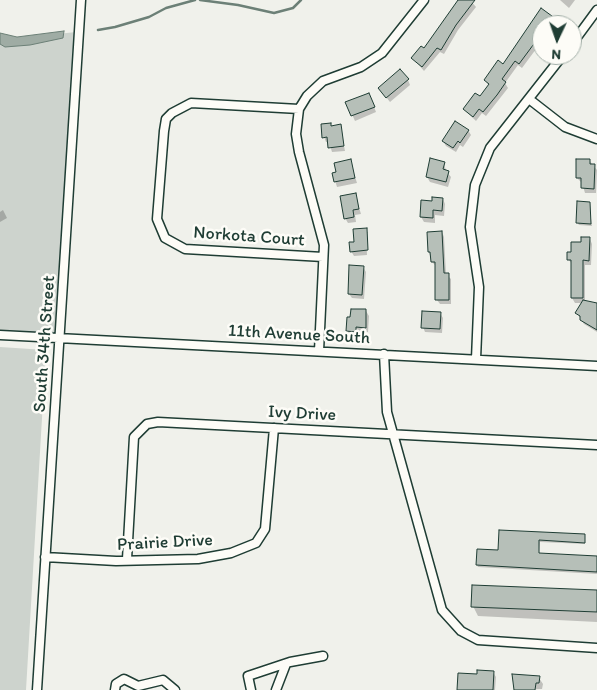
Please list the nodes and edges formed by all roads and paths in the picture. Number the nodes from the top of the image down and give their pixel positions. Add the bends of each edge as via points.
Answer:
1 (81, 0) edge
2 (424, 0) edge
3 (597, 10) edge
4 (582, 30) edge
5 (555, 65) edge
6 (529, 100) junction
7 (299, 109) junction
8 (597, 140) edge
9 (323, 257) junction
10 (0, 335) edge
11 (61, 337) junction
12 (319, 351) junction
13 (384, 354) junction
14 (476, 359) junction
15 (597, 366) edge
16 (274, 428) junction
17 (393, 434) junction
18 (597, 445) edge
19 (45, 557) junction
20 (128, 559) junction
21 (597, 648) edge
22 (324, 656) dead end
23 (286, 664) junction
24 (38, 690) edge
25 (115, 690) edge
26 (175, 690) edge
27 (251, 690) edge
28 (276, 690) edge

1 - 11 street, South 34th Street
2 - 7 street via 382,53 361,67 323,81
3 - 4 street
5 - 6 street
6 - 8 street via 565,127
6 - 14 street via 490,148 475,185 470,227 479,287
7 - 9 street via 296,134 324,245
7 - 9 street, Norkota Court via 190,103 172,113 166,119 164,131 157,219 165,238 185,249
9 - 12 street
10 - 11 street, 11th Avenue South
11 - 12 street, 11th Avenue South
11 - 19 street, South 34th Street
12 - 13 street, 11th Avenue South
13 - 14 street, 11th Avenue South
13 - 17 street via 386,412
14 - 15 street, 11th Avenue South
16 - 17 street, Ivy Drive
16 - 20 street, Prairie Drive via 265,529 256,543 198,559
16 - 20 street, Ivy Drive via 158,422 139,430 134,437
17 - 18 street, Ivy Drive
17 - 21 street via 442,610 461,631 478,640
19 - 20 street, Prairie Drive
19 - 24 street, South 34th Street
22 - 23 street
23 - 27 street via 248,676
23 - 28 street
25 - 26 street via 116,684 124,679 138,686 164,680

